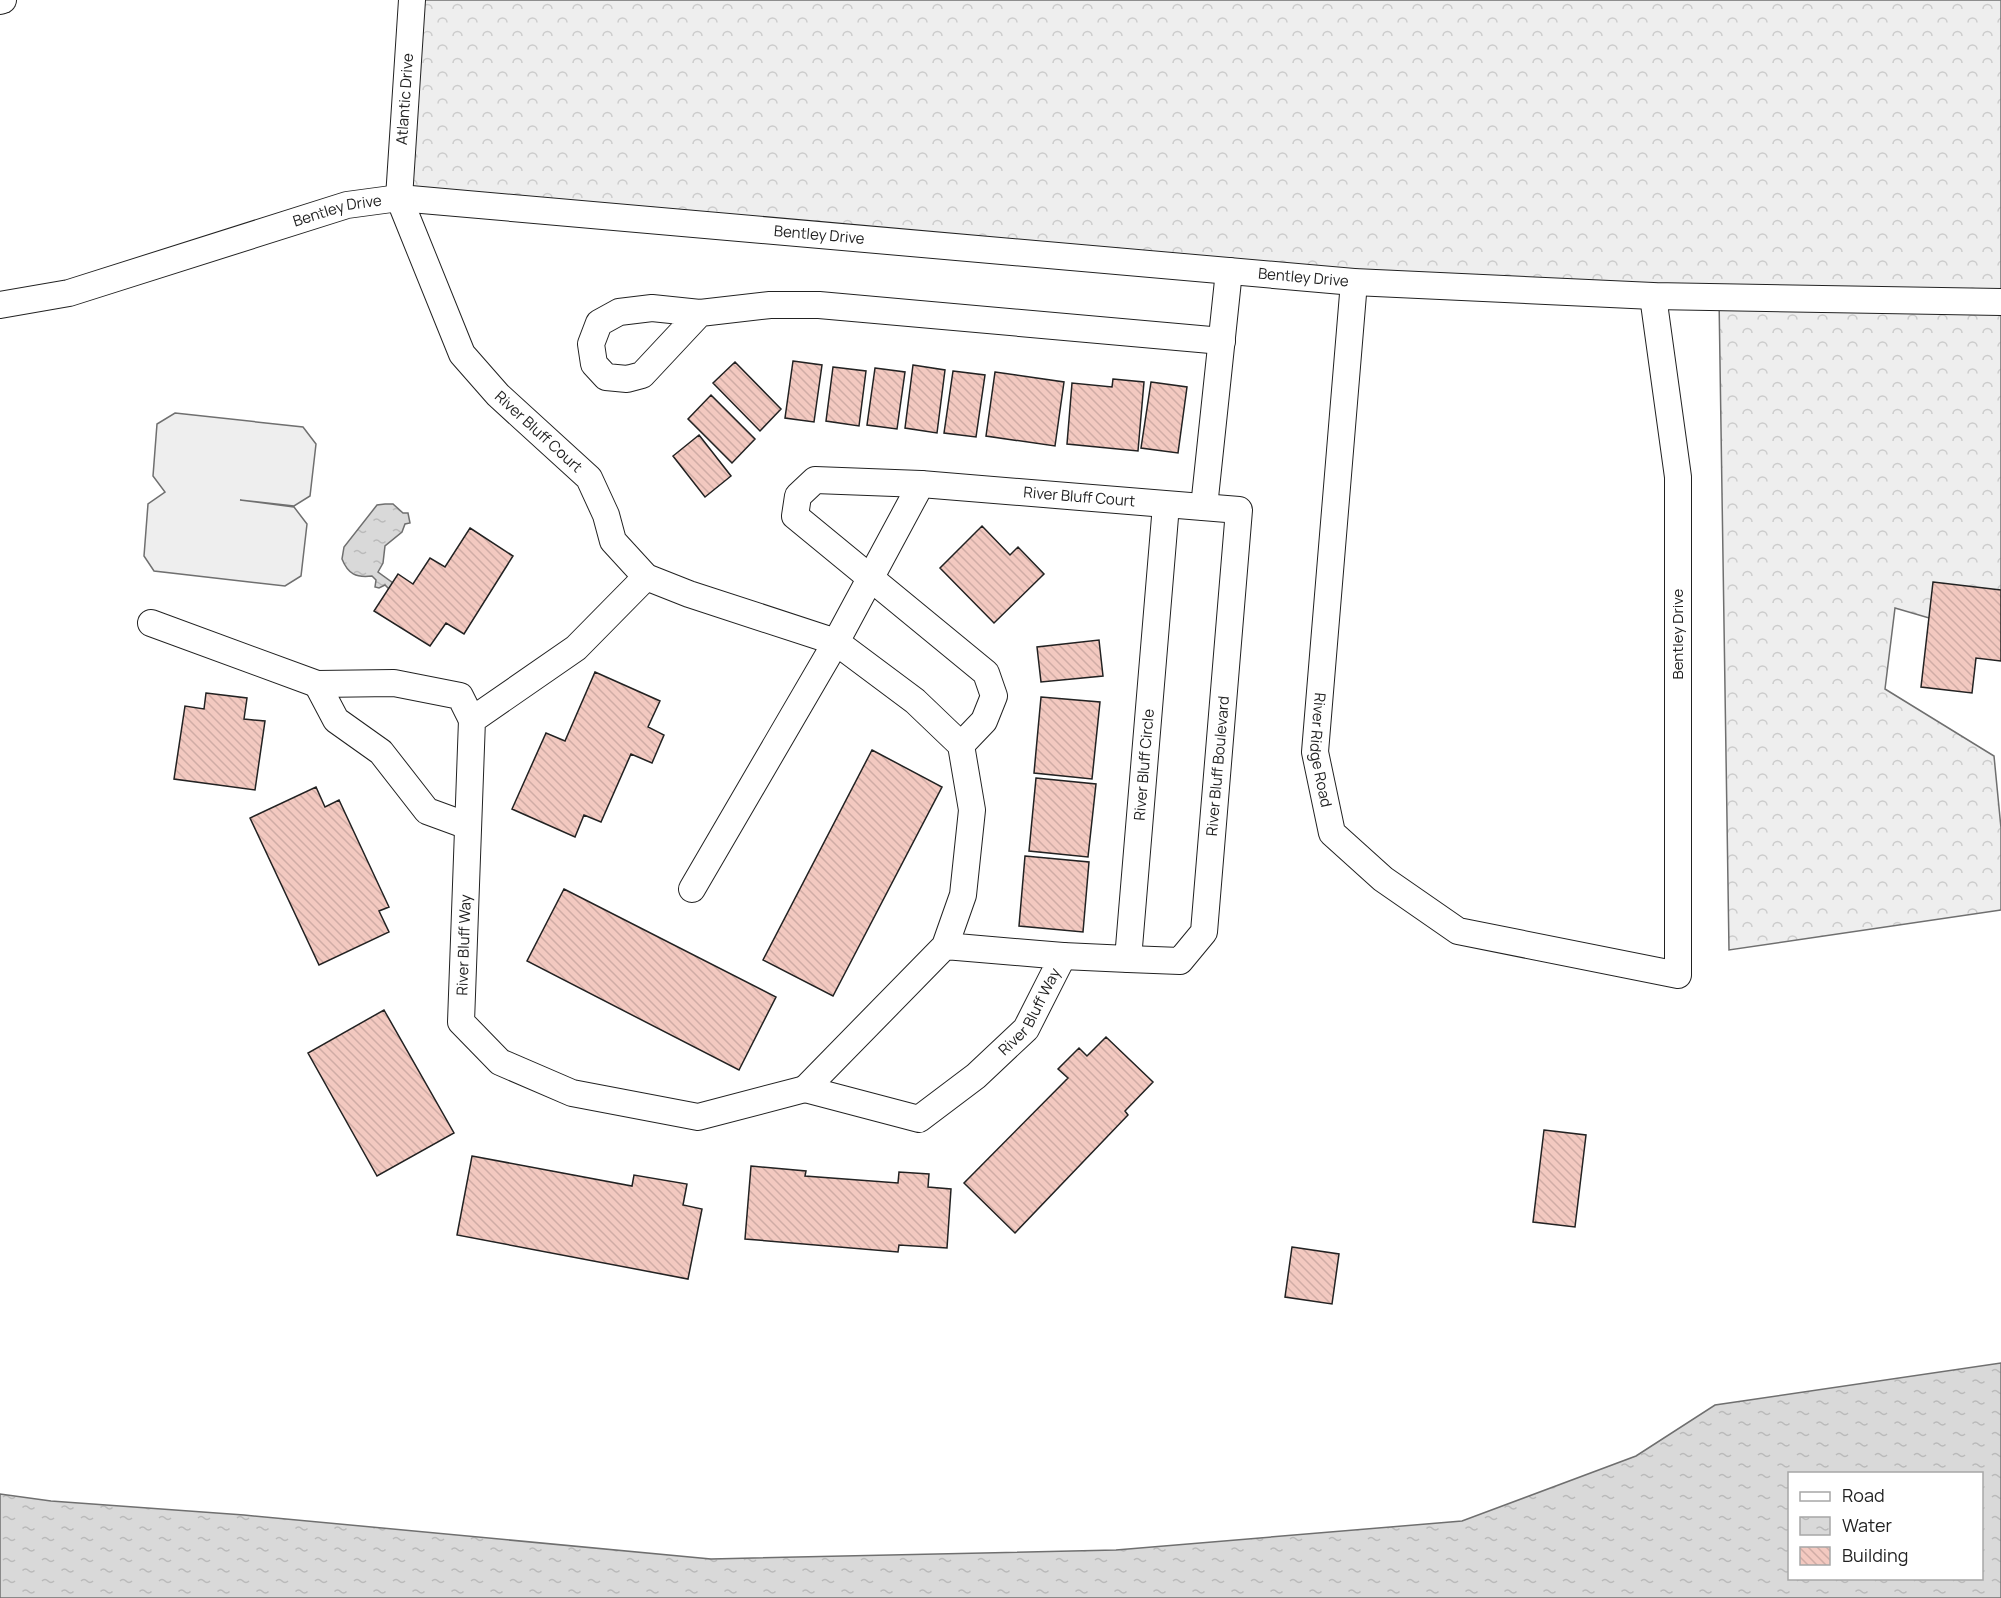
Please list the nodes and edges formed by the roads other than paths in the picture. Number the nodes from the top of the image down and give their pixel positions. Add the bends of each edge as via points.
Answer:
1 (411, 0) edge
2 (399, 198) junction
3 (1229, 271) junction
4 (1354, 282) junction
5 (1653, 296) junction
6 (2001, 303) edge
7 (0, 305) edge
8 (700, 313) dead end
9 (1222, 341) junction
10 (921, 484) junction
11 (1166, 505) junction
12 (1204, 507) junction
13 (1239, 510) joint
14 (871, 576) junction
15 (646, 577) junction
16 (151, 623) dead end
17 (836, 642) junction
18 (317, 684) junction
19 (472, 720) junction
20 (961, 745) junction
21 (468, 826) junction
22 (692, 889) dead end
23 (945, 946) junction
24 (1063, 956) junction
25 (1128, 959) junction
26 (1678, 975) joint
27 (805, 1089) junction

1 - 2 street, Atlantic Drive
2 - 3 street, Bentley Drive
2 - 7 street, Bentley Drive via 347,205 69,293
2 - 15 street, River Bluff Court via 462,354 498,395 589,478 613,541
3 - 4 street, Bentley Drive
3 - 9 street
4 - 5 street, Bentley Drive
4 - 26 street, River Ridge Road via 1315,752 1332,833 1383,879 1458,931
5 - 6 street, Bentley Drive
5 - 26 street, Bentley Drive via 1678,477
8 - 9 street via 770,305 819,305
9 - 12 street
10 - 11 street, River Bluff Court
10 - 14 street
10 - 14 street, River Bluff Court via 815,480 798,496 795,516
11 - 12 street, River Bluff Court
11 - 25 street, River Bluff Circle
12 - 13 street, River Bluff Court
13 - 25 street, River Bluff Boulevard via 1204,932 1180,961
14 - 17 street
14 - 20 street, River Bluff Court via 986,673 994,696 984,721
15 - 17 street, River Bluff Court
15 - 19 street via 576,648
16 - 18 street
17 - 20 street, River Bluff Court via 915,701
17 - 22 street
18 - 19 street via 394,683 460,696
18 - 21 street via 336,720 381,752 427,811
19 - 21 street, River Bluff Way
20 - 23 street via 972,810 963,895
21 - 27 street, River Bluff Way via 461,1022 500,1062 572,1093 698,1117
23 - 24 street, River Bluff Way
23 - 27 street
24 - 25 street
24 - 27 street, River Bluff Way via 1026,1029 976,1076 919,1119

